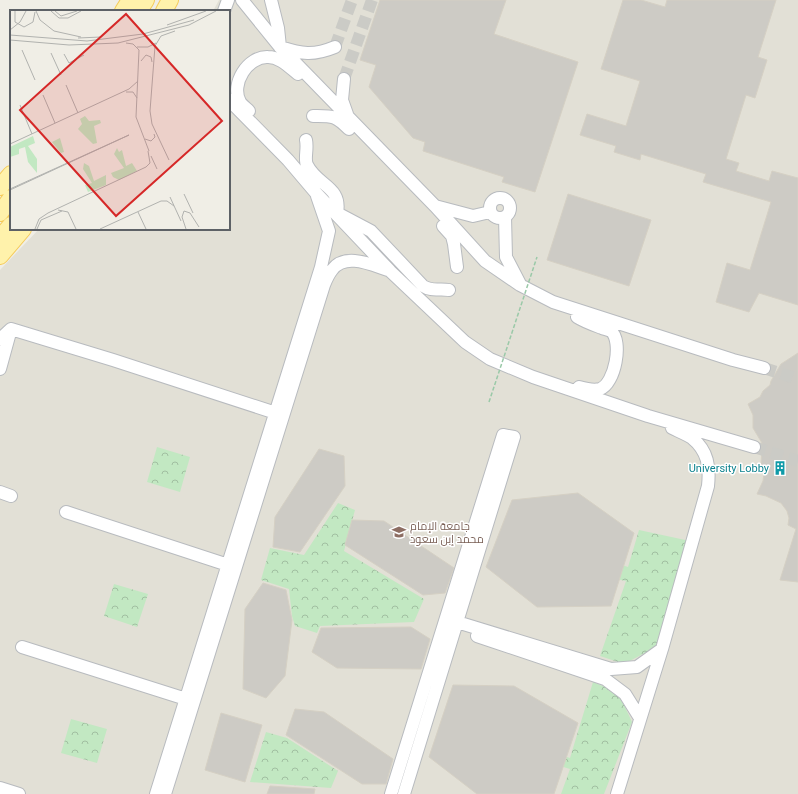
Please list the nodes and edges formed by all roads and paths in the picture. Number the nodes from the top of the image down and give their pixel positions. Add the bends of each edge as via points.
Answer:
1 (130, 0) edge
2 (146, 0) edge
3 (159, 0) edge
4 (170, 0) edge
5 (228, 0) edge
6 (242, 0) edge
7 (271, 0) edge
8 (125, 10) edge
9 (140, 10) edge
10 (154, 10) edge
11 (165, 10) edge
12 (224, 10) edge
13 (280, 47) junction
14 (335, 47) dead end
15 (344, 79) tunnel mouth
16 (318, 87) junction
17 (230, 101) edge
18 (313, 116) dead end
19 (348, 117) junction
20 (306, 140) dead end
21 (288, 160) junction
22 (392, 162) junction
23 (10, 175) edge
24 (0, 187) edge
25 (316, 192) junction
26 (10, 199) edge
27 (435, 206) junction
28 (490, 212) junction
29 (0, 213) edge
30 (337, 213) junction
31 (505, 217) junction
32 (10, 226) edge
33 (22, 230) edge
34 (0, 238) edge
35 (0, 256) edge
36 (537, 257) dead end
37 (457, 267) dead end
38 (390, 271) junction
39 (520, 285) junction
40 (449, 290) dead end
41 (553, 302) junction
42 (11, 329) junction
43 (0, 339) edge
44 (764, 368) tunnel mouth
45 (0, 369) edge
46 (533, 377) junction
47 (489, 402) dead end
48 (279, 414) junction
49 (648, 416) junction
50 (754, 447) tunnel mouth
51 (66, 512) dead end
52 (228, 564) junction
53 (456, 626) junction
54 (22, 646) dead end
55 (662, 649) junction
56 (186, 699) junction
57 (640, 718) junction
58 (0, 788) edge
59 (20, 794) edge
60 (156, 794) edge
61 (165, 794) edge
62 (391, 794) edge
63 (404, 794) edge
64 (617, 794) edge

1 - 8 main road
2 - 9 main road
3 - 10 main road
4 - 11 main road
5 - 12 street
6 - 13 street
7 - 13 street
13 - 14 street via 296,52 316,53
13 - 16 street
15 - 19 street via 342,100
16 - 19 street
16 - 21 street via 283,62 267,57 245,68 239,78 237,91 240,102 265,129
17 - 21 street
18 - 22 street via 330,116 340,120 370,150
19 - 22 street
20 - 30 street via 306,163 311,172 337,196
21 - 25 street
22 - 27 street
22 - 37 street via 419,200 452,236
23 - 24 main road
25 - 30 street
25 - 48 street via 329,231
26 - 29 main road
27 - 28 street via 473,216
27 - 39 street via 486,261
28 - 31 street via 496,217
28 - 31 street via 494,199 505,198 510,207
30 - 38 street
30 - 40 street via 371,232 423,286 430,290
31 - 39 street via 506,257
32 - 34 main road
33 - 35 main road
36 - 47 path, bridge
38 - 46 street via 464,342 490,359
38 - 48 street via 361,261 345,261 332,269 324,285
39 - 41 street
41 - 44 street
41 - 46 street via 583,321 611,331 616,339 615,370 608,383 601,388 589,390
42 - 43 street
42 - 45 street
42 - 48 street
46 - 49 street
48 - 52 street
48 - 61 street
49 - 50 street
49 - 55 street via 692,438 706,455 710,472
51 - 52 street
52 - 56 street
53 - 55 street via 611,669 637,667
53 - 57 street via 605,679 625,694
53 - 62 street via 514,437 503,435
53 - 63 street
54 - 56 street
55 - 57 street
56 - 60 street
57 - 64 street
58 - 59 street

